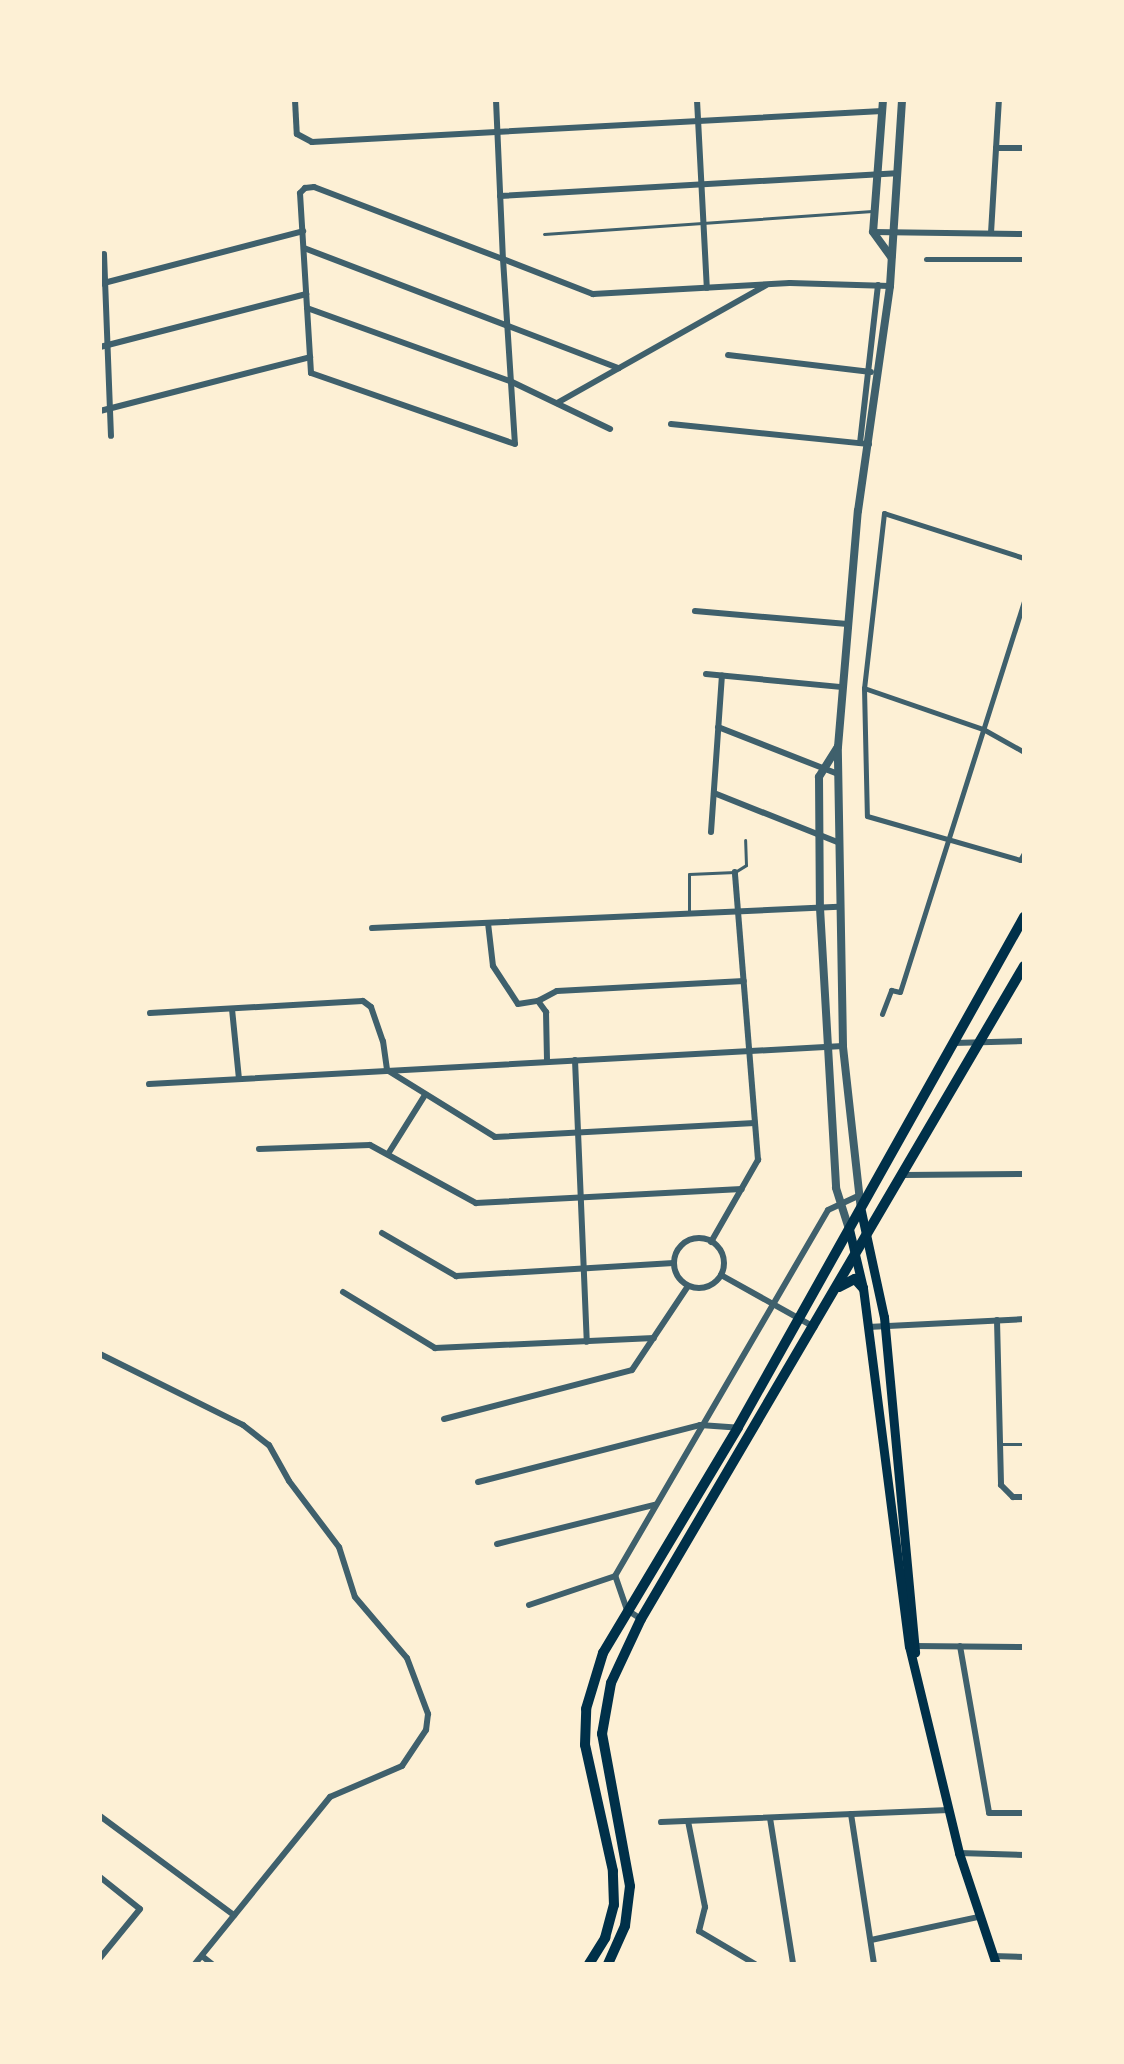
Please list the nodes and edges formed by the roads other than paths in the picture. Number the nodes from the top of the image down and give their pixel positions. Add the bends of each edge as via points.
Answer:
1 (295, 100) edge
2 (496, 100) edge
3 (697, 100) edge
4 (883, 100) edge
5 (902, 100) edge
6 (999, 100) edge
7 (882, 111) junction
8 (698, 121) junction
9 (498, 131) junction
10 (996, 148) junction
11 (1024, 148) edge
12 (896, 173) junction
13 (877, 174) junction
14 (701, 184) junction
15 (500, 196) junction
16 (874, 211) junction
17 (703, 224) junction
18 (303, 231) junction
19 (891, 231) junction
20 (873, 232) junction
21 (991, 233) junction
22 (544, 234) dead end
23 (1024, 234) edge
24 (304, 248) junction
25 (104, 254) dead end
26 (891, 257) junction
27 (503, 259) junction
28 (926, 259) dead end
29 (1024, 259) edge
30 (102, 284) edge
31 (769, 284) junction
32 (878, 285) junction
33 (890, 286) junction
34 (707, 288) junction
35 (306, 294) junction
36 (307, 308) junction
37 (506, 322) junction
38 (104, 346) edge
39 (728, 355) dead end
40 (310, 357) junction
41 (619, 368) junction
42 (870, 372) junction
43 (881, 373) junction
44 (510, 381) junction
45 (557, 403) junction
46 (100, 411) edge
47 (110, 411) junction
48 (671, 424) dead end
49 (610, 429) dead end
50 (111, 436) dead end
51 (865, 444) junction
52 (1024, 558) edge
53 (1024, 600) edge
54 (695, 611) dead end
55 (847, 624) junction
56 (706, 674) dead end
57 (722, 675) junction
58 (842, 687) junction
59 (864, 688) junction
60 (718, 727) junction
61 (983, 729) junction
62 (838, 747) junction
63 (1024, 752) edge
64 (824, 769) junction
65 (838, 774) junction
66 (714, 793) junction
67 (711, 832) dead end
68 (819, 834) junction
69 (948, 839) junction
70 (745, 840) dead end
71 (837, 842) junction
72 (1024, 853) edge
73 (735, 872) junction
74 (839, 907) junction
75 (820, 908) junction
76 (738, 912) junction
77 (689, 914) junction
78 (1024, 917) edge
79 (488, 923) junction
80 (372, 928) dead end
81 (1024, 966) edge
82 (744, 981) junction
83 (538, 1001) junction
84 (232, 1009) junction
85 (150, 1013) dead end
86 (882, 1014) dead end
87 (980, 1041) junction
88 (1024, 1041) edge
89 (954, 1043) junction
90 (829, 1046) junction
91 (843, 1046) junction
92 (749, 1050) junction
93 (575, 1060) junction
94 (547, 1061) junction
95 (387, 1070) junction
96 (239, 1079) junction
97 (149, 1084) dead end
98 (425, 1095) junction
99 (755, 1123) junction
100 (578, 1133) junction
101 (259, 1149) dead end
102 (388, 1154) junction
103 (1024, 1174) edge
104 (904, 1175) junction
105 (742, 1189) junction
106 (858, 1196) junction
107 (581, 1199) junction
108 (841, 1202) junction
109 (861, 1211) junction
110 (849, 1229) junction
111 (382, 1233) dead end
112 (865, 1238) junction
113 (711, 1242) junction
114 (855, 1253) junction
115 (674, 1263) junction
116 (584, 1268) junction
117 (721, 1275) junction
118 (688, 1286) junction
119 (863, 1288) junction
120 (835, 1291) junction
121 (343, 1292) dead end
122 (772, 1304) junction
123 (799, 1319) junction
124 (1024, 1319) edge
125 (997, 1320) junction
126 (884, 1326) junction
127 (814, 1327) junction
128 (868, 1327) junction
129 (654, 1338) junction
130 (587, 1342) junction
131 (100, 1354) edge
132 (444, 1419) dead end
133 (700, 1425) junction
134 (738, 1427) junction
135 (751, 1436) junction
136 (1000, 1444) junction
137 (1024, 1444) edge
138 (478, 1482) dead end
139 (1024, 1497) edge
140 (654, 1505) junction
141 (497, 1544) dead end
142 (615, 1576) junction
143 (529, 1605) dead end
144 (627, 1610) junction
145 (641, 1619) junction
146 (912, 1646) junction
147 (960, 1646) junction
148 (1024, 1647) edge
149 (949, 1810) junction
150 (1024, 1813) edge
151 (851, 1814) junction
152 (100, 1816) edge
153 (770, 1818) junction
154 (688, 1821) junction
155 (661, 1822) dead end
156 (959, 1853) junction
157 (1024, 1855) edge
158 (100, 1877) edge
159 (234, 1915) junction
160 (978, 1917) junction
161 (871, 1940) junction
162 (202, 1956) junction
163 (1024, 1957) edge
164 (100, 1958) edge
165 (995, 1960) edge
166 (195, 1964) edge
167 (212, 1964) edge
168 (589, 1964) edge
169 (608, 1964) edge
170 (755, 1964) edge
171 (793, 1964) edge
172 (874, 1964) edge

1 - 9 street via 297,134 312,142
2 - 9 street
3 - 8 street
4 - 7 street
5 - 12 street
6 - 10 street
7 - 8 street
7 - 13 street
8 - 9 street
8 - 14 street
9 - 15 street
10 - 11 street
10 - 21 street
12 - 13 street
12 - 19 street
13 - 14 street
13 - 16 street
14 - 15 street
14 - 17 street
15 - 27 street
16 - 17 lane
16 - 20 street
17 - 22 lane
17 - 34 street
18 - 24 street
18 - 27 street via 300,193 314,187
18 - 30 street
19 - 20 street
19 - 21 street
19 - 26 street
20 - 26 street
21 - 23 street
24 - 35 street
24 - 37 street
25 - 30 street
26 - 33 street
27 - 34 street via 593,294
27 - 37 street
28 - 29 street
30 - 38 street
31 - 32 street
31 - 34 street
31 - 41 street
32 - 33 street
32 - 42 street
33 - 43 street
35 - 36 street
35 - 38 street
36 - 40 street
36 - 44 street
37 - 41 street
37 - 44 street
38 - 47 street
39 - 42 street
40 - 44 street via 311,373 515,444
40 - 47 street
41 - 45 street
42 - 43 street
42 - 51 street
43 - 51 street
44 - 45 street
45 - 49 street
46 - 47 street
47 - 50 street
48 - 51 street
51 - 55 street
52 - 59 street via 884,513
53 - 61 street
54 - 55 street
55 - 58 street
56 - 57 street
57 - 58 street
57 - 60 street
58 - 62 street
59 - 61 street
59 - 69 street via 867,816
60 - 64 street
60 - 66 street
61 - 63 street
61 - 69 street
62 - 64 street
62 - 65 street
64 - 65 street
64 - 68 street
65 - 71 street
66 - 67 street
66 - 68 street
68 - 71 street
68 - 75 street
69 - 72 street via 1020,860
69 - 86 street via 900,992 891,990
70 - 73 lane via 746,865
71 - 74 street
73 - 76 street
73 - 77 lane via 689,874
74 - 75 street
74 - 91 street
75 - 76 street
75 - 90 street
76 - 77 street
76 - 82 street
77 - 79 street
78 - 89 main road
79 - 80 street
79 - 83 street via 493,966 518,1004
81 - 87 main road
82 - 83 street via 557,991
82 - 92 street
83 - 94 street via 546,1012
84 - 85 street
84 - 95 street via 363,1001 371,1007 383,1041
84 - 96 street
87 - 88 street
87 - 89 street
87 - 104 main road
89 - 109 main road
90 - 91 street
90 - 92 street
90 - 108 street
91 - 106 street
92 - 93 street
92 - 99 street
93 - 94 street
93 - 100 street
94 - 95 street
95 - 96 street
95 - 98 street
96 - 97 street
98 - 100 street via 495,1137
98 - 102 street
99 - 100 street
99 - 105 street via 758,1160
100 - 107 street
101 - 102 street via 370,1145
102 - 107 street via 476,1203
103 - 104 street
104 - 112 main road
105 - 107 street
105 - 113 street
106 - 108 street
106 - 109 street
107 - 116 street
108 - 110 street
108 - 122 street via 828,1210
109 - 110 main road
109 - 112 main road
110 - 114 main road
110 - 123 main road
111 - 116 street via 456,1276
112 - 114 main road
112 - 126 main road
113 - 115 street via 686,1242
113 - 117 street via 721,1253
114 - 119 main road
114 - 120 main road
115 - 116 street
115 - 118 street
116 - 130 street
117 - 118 street via 706,1287
117 - 122 street
118 - 129 street
119 - 120 main road via 855,1279
119 - 128 main road
120 - 127 main road
121 - 130 street via 435,1348
122 - 123 street
122 - 133 street
123 - 127 street
123 - 134 main road
124 - 125 street
125 - 126 street
125 - 136 street
126 - 128 street
126 - 146 main road
127 - 135 main road
128 - 146 main road
129 - 130 street
129 - 132 street via 632,1370
131 - 159 street via 243,1425 269,1445 339,1547 355,1597 407,1658 424,1697 426,1730 402,1766 330,1797
133 - 134 street
133 - 138 street
133 - 140 street
134 - 135 street
134 - 144 main road
135 - 145 main road
136 - 137 lane
136 - 139 street via 1001,1485 1013,1497
140 - 141 street
140 - 142 street
142 - 143 street
142 - 144 street
144 - 145 street
144 - 168 main road via 603,1653 586,1709 587,1766 614,1887 611,1921
145 - 169 main road via 604,1709 605,1766 630,1886 625,1926
146 - 147 street
146 - 149 main road
147 - 148 street
147 - 150 street via 989,1813
149 - 151 street
149 - 156 main road
151 - 153 street
151 - 161 street
152 - 159 street
153 - 154 street
153 - 171 street
154 - 155 street
154 - 170 street via 705,1907 699,1931
156 - 157 street
156 - 160 main road
158 - 164 street via 140,1909
159 - 162 street
160 - 161 street
160 - 165 main road
161 - 172 street
162 - 166 street
162 - 167 street
163 - 165 street

